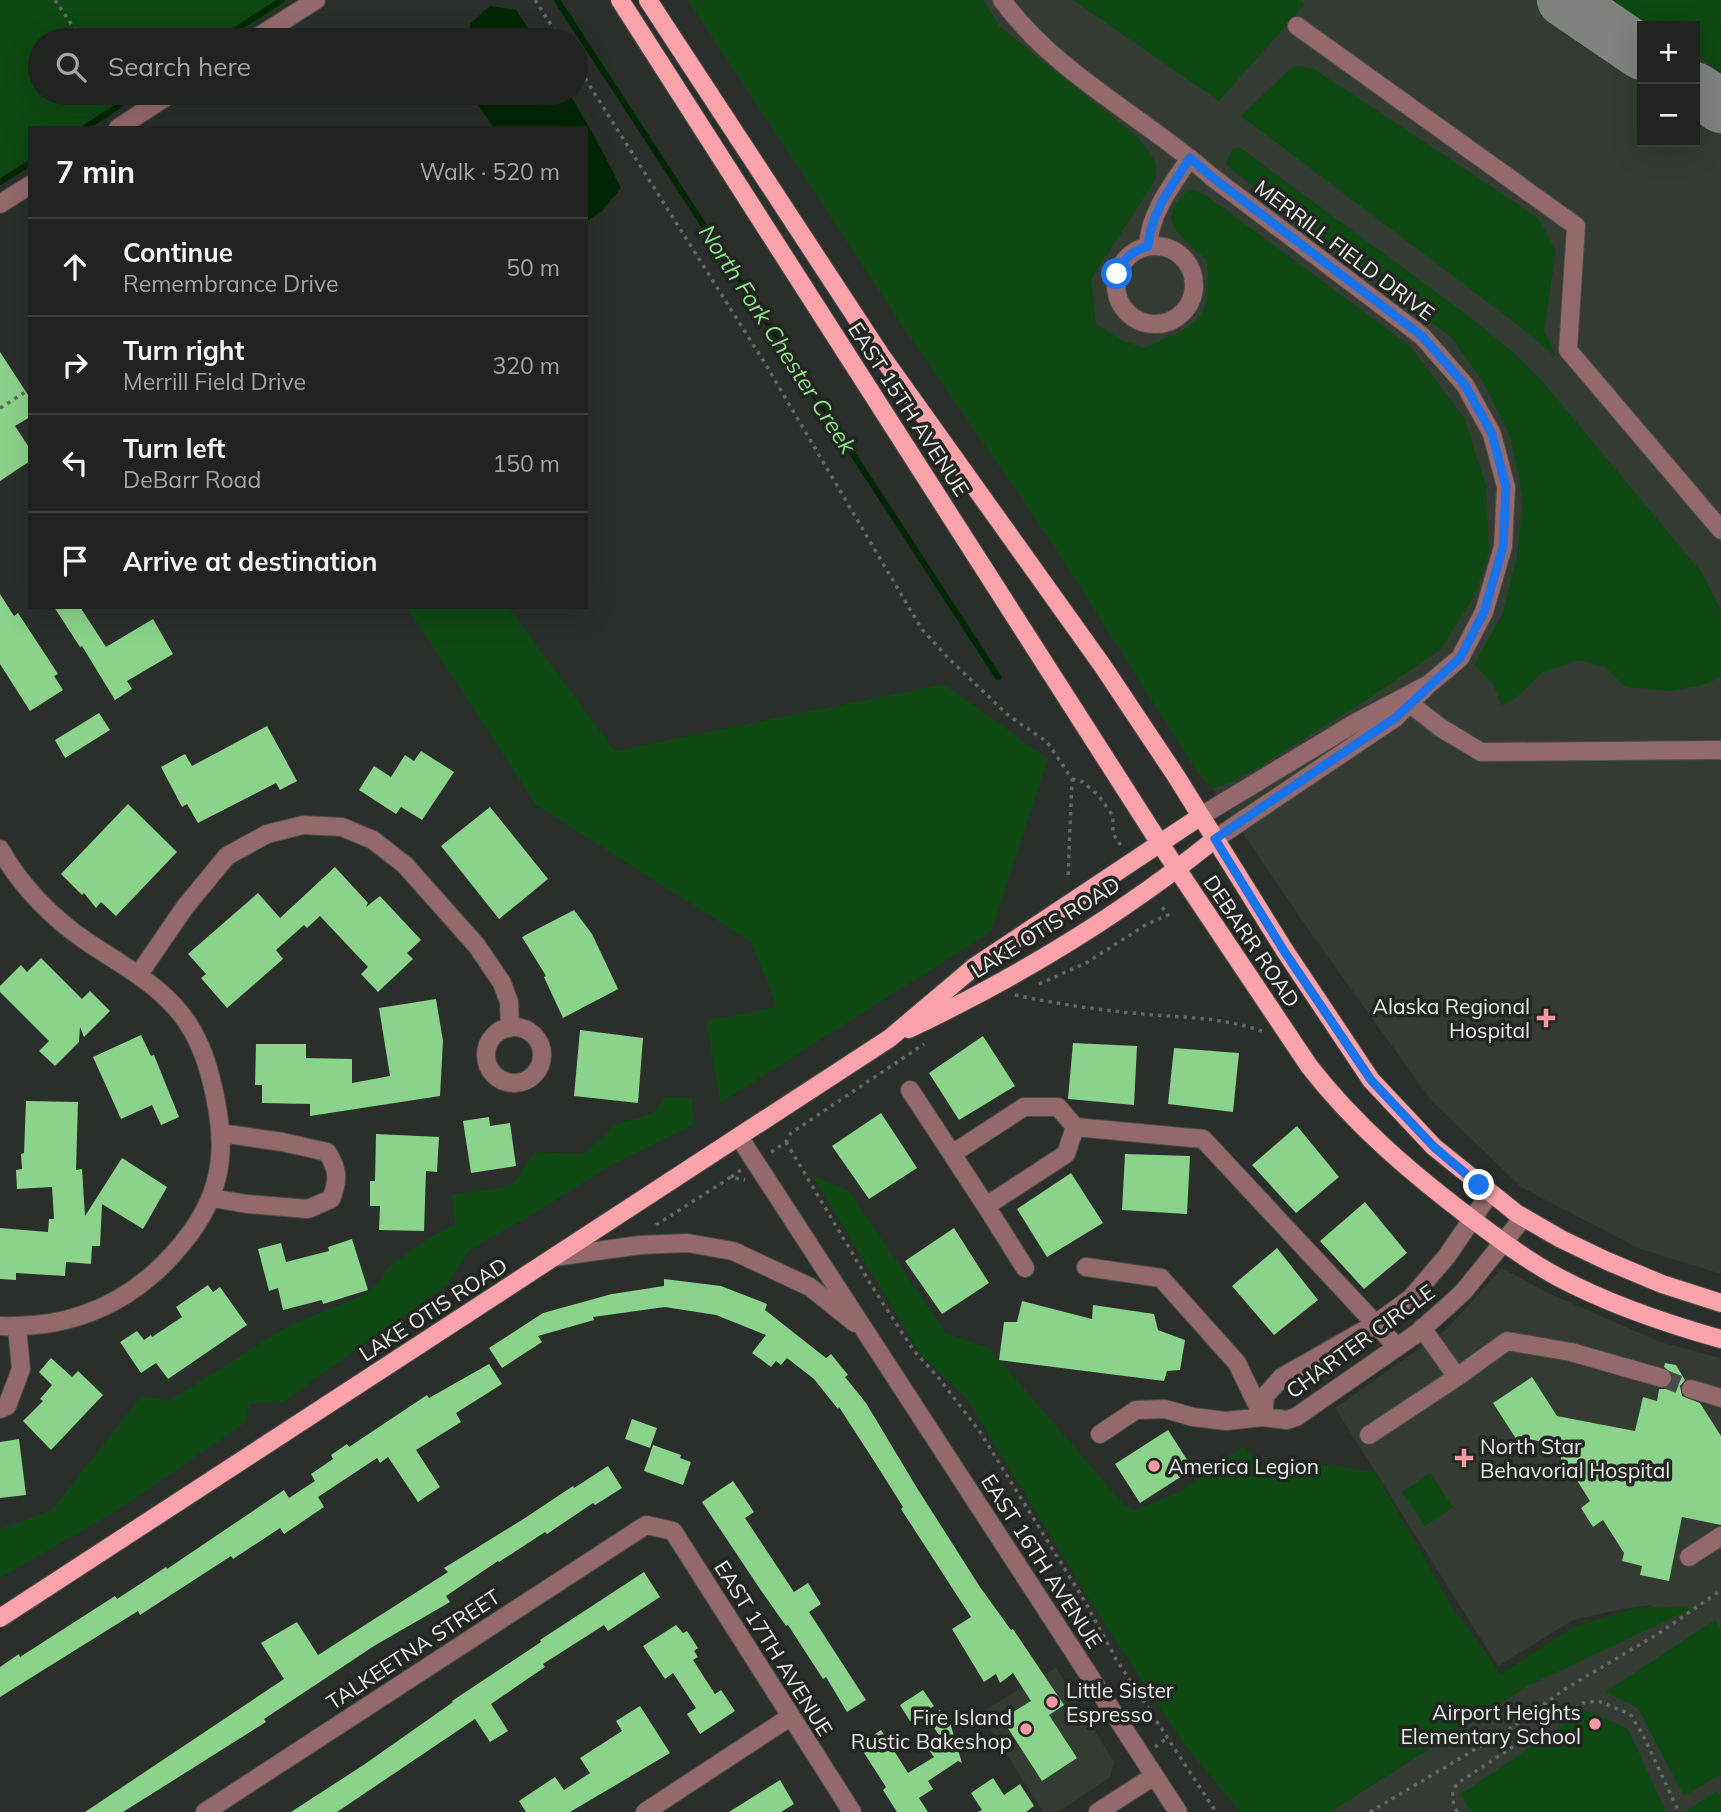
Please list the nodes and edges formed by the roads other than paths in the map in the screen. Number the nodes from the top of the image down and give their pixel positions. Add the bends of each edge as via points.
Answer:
1 (316, 0) edge
2 (620, 0) edge
3 (648, 0) edge
4 (1002, 0) edge
5 (1297, 26) dead end
6 (272, 28) edge
7 (153, 105) edge
8 (121, 126) edge
9 (1190, 158) junction
10 (28, 186) edge
11 (0, 204) edge
12 (1148, 246) junction
13 (1721, 530) edge
14 (1429, 684) junction
15 (1409, 703) junction
16 (1721, 750) edge
17 (1201, 816) junction
18 (1215, 839) junction
19 (1159, 842) junction
20 (0, 849) edge
21 (1177, 869) junction
22 (139, 974) junction
23 (510, 1028) dead end
24 (890, 1038) junction
25 (909, 1090) dead end
26 (1074, 1127) junction
27 (221, 1133) junction
28 (739, 1137) junction
29 (952, 1154) junction
30 (1490, 1193) junction
31 (212, 1198) junction
32 (986, 1206) junction
33 (1523, 1217) junction
34 (1473, 1220) junction
35 (1504, 1243) junction
36 (554, 1257) junction
37 (1086, 1267) dead end
38 (1025, 1268) dead end
39 (1721, 1303) edge
40 (1375, 1324) junction
41 (8, 1327) edge
42 (1422, 1328) junction
43 (869, 1334) junction
44 (1721, 1339) edge
45 (1397, 1347) junction
46 (1457, 1377) junction
47 (1662, 1378) tunnel mouth
48 (1691, 1390) tunnel mouth
49 (1721, 1398) edge
50 (0, 1409) edge
51 (1263, 1417) junction
52 (1100, 1434) dead end
53 (1368, 1435) dead end
54 (646, 1525) joint
55 (1721, 1536) edge
56 (1689, 1557) dead end
57 (0, 1618) edge
58 (790, 1717) junction
59 (1154, 1776) junction
60 (205, 1812) edge
61 (645, 1812) edge
62 (852, 1812) edge
63 (1098, 1812) edge
64 (1178, 1812) edge

1 - 6 street
2 - 19 main road, EAST 15TH AVENUE
3 - 17 main road, EAST 15TH AVENUE via 880,354 1095,655
4 - 9 street, MERRILL FIELD DRIVE via 1021,26 1059,62
5 - 13 street via 1576,226 1568,350
7 - 8 street
9 - 12 street via 1158,208
9 - 14 street, MERRILL FIELD DRIVE via 1422,336 1465,385 1492,434 1506,487 1503,547 1484,612 1460,658
10 - 11 street
12 - 12 street via 1122,263 1116,293 1133,318 1159,324 1184,312 1194,281 1177,253
14 - 15 street, MERRILL FIELD DRIVE
14 - 17 street, MERRILL FIELD DRIVE
15 - 16 street via 1481,752
15 - 18 street, MERRILL FIELD DRIVE via 1395,718
17 - 18 main road, DEBARR ROAD
17 - 19 main road, LAKE OTIS ROAD
18 - 21 main road, LAKE OTIS ROAD
18 - 30 main road, DEBARR ROAD via 1371,1080 1434,1147
19 - 21 main road, DEBARR ROAD
19 - 24 main road, LAKE OTIS ROAD via 974,967
20 - 22 street via 43,905 84,940
21 - 24 main road, LAKE OTIS ROAD via 1041,960
21 - 34 main road, DEBARR ROAD via 1335,1099
22 - 23 street via 227,856 267,834 303,825 342,827 373,840 405,865 477,946 502,984 509,1002
22 - 27 street via 176,1007 199,1044 212,1077
24 - 28 main road, LAKE OTIS ROAD
25 - 29 street
26 - 29 street via 1058,1107 1024,1107
26 - 32 street via 1066,1154
26 - 40 street via 1203,1139
27 - 31 street
27 - 31 street via 327,1152 336,1167 337,1184 331,1199 308,1209
28 - 36 main road, LAKE OTIS ROAD
28 - 43 street, EAST 16TH AVENUE
29 - 32 street
30 - 33 main road, DEBARR ROAD
30 - 34 street, CHARTER CIRCLE
31 - 41 street via 163,1268 130,1294 72,1319
32 - 38 street
33 - 35 street, CHARTER CIRCLE
33 - 39 main road, DEBARR ROAD via 1607,1261
34 - 35 main road, DEBARR ROAD
34 - 40 street, CHARTER CIRCLE via 1426,1283
35 - 42 street, CHARTER CIRCLE via 1464,1291
35 - 44 main road, DEBARR ROAD via 1590,1293
36 - 43 street, EAST 16TH AVENUE via 687,1243 733,1251 810,1287
36 - 57 main road, LAKE OTIS ROAD
37 - 51 street via 1161,1279 1237,1363
40 - 45 street
40 - 51 street, CHARTER CIRCLE via 1282,1377 1265,1396
41 - 50 street via 21,1369 6,1406
42 - 45 street, CHARTER CIRCLE
42 - 46 street
43 - 59 street, EAST 16TH AVENUE
45 - 51 street, CHARTER CIRCLE via 1296,1417
46 - 47 street via 1507,1341 1571,1352
46 - 53 street
48 - 49 street
51 - 52 street via 1226,1421 1165,1409 1136,1410
54 - 58 street, EAST 17TH AVENUE via 673,1531
54 - 60 street, TALKEETNA STREET
55 - 56 street
58 - 61 street
58 - 62 street, EAST 17TH AVENUE
59 - 63 street
59 - 64 street, EAST 16TH AVENUE

